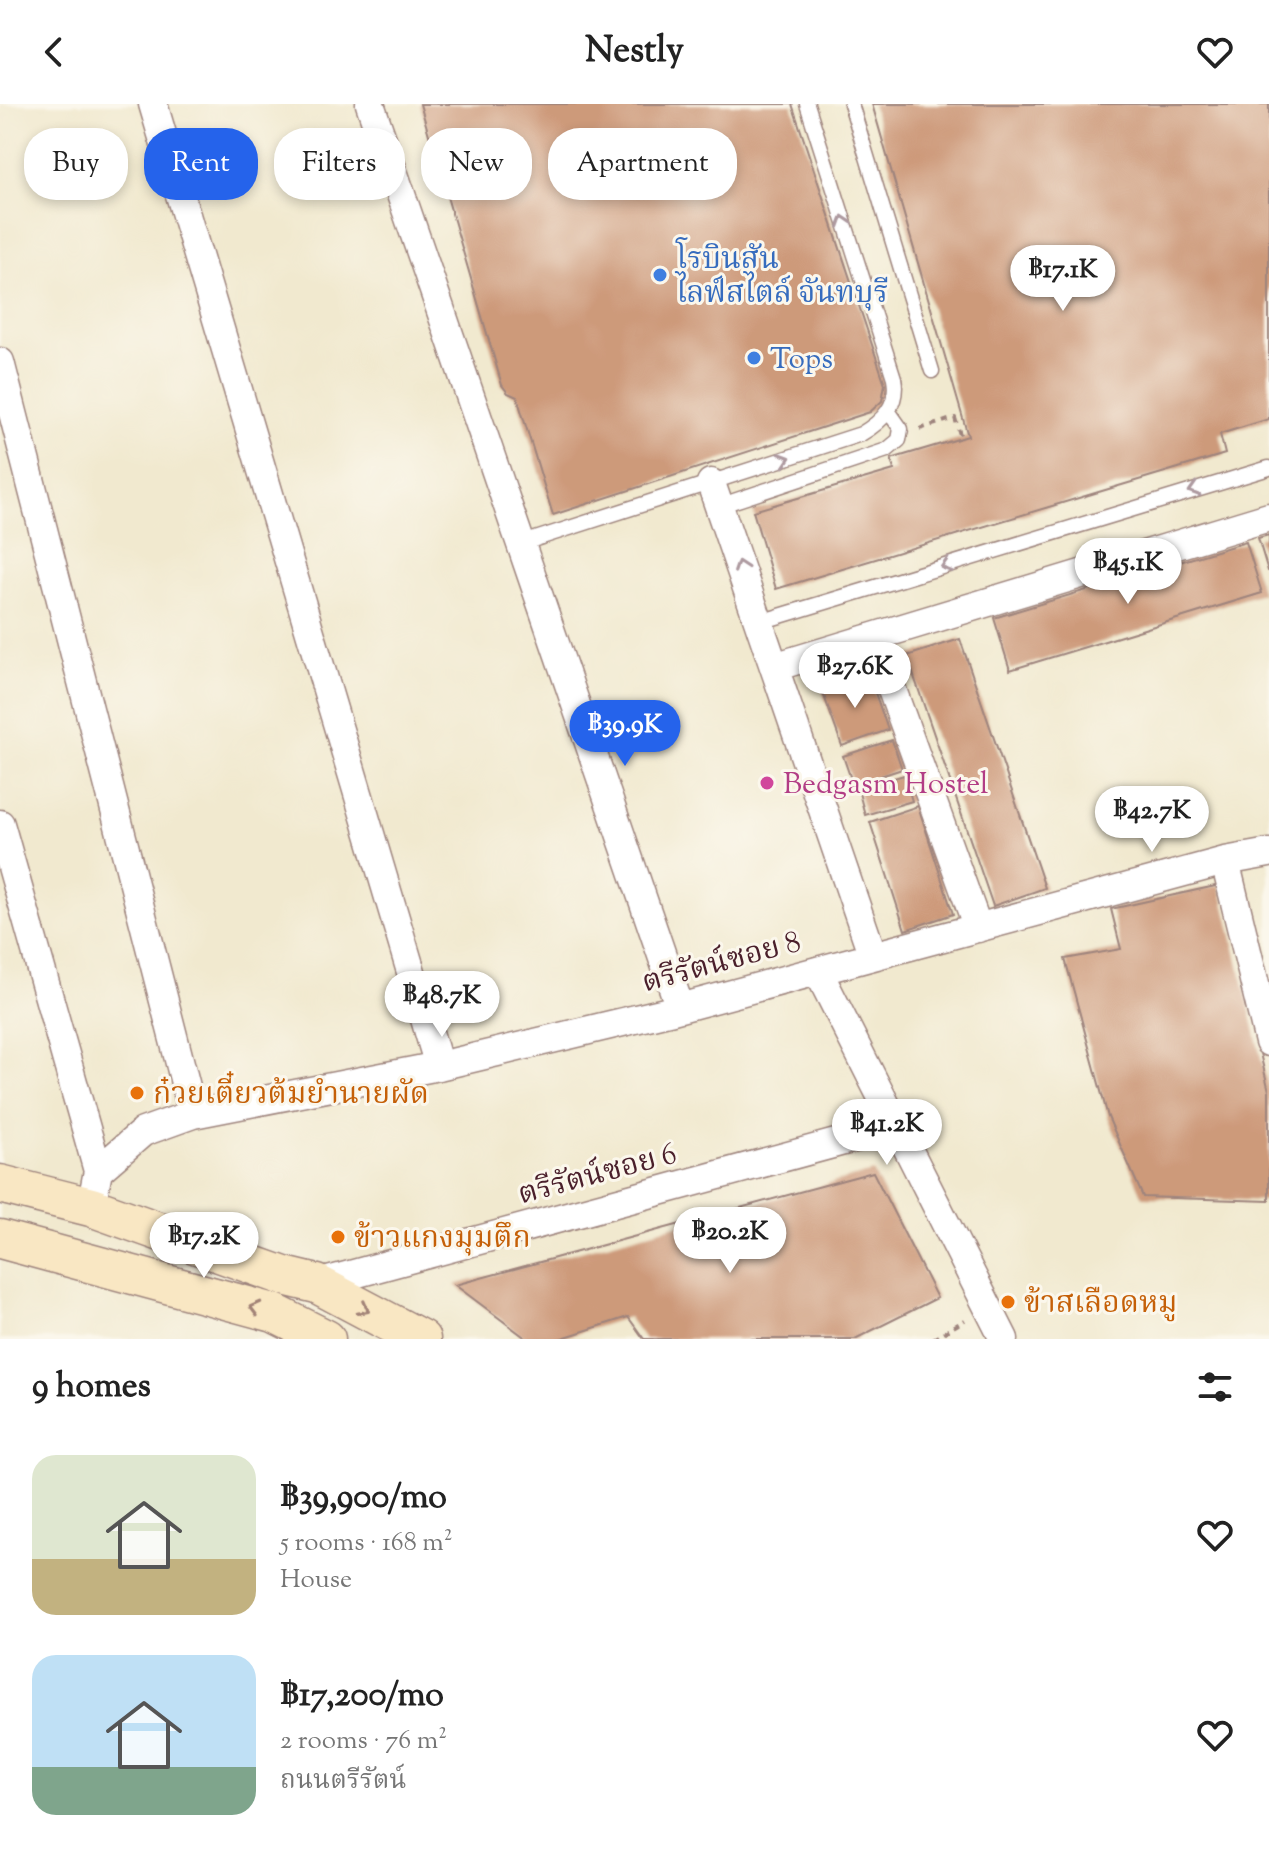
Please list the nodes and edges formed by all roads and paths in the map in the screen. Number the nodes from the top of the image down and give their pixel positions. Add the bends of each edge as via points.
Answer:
1 (153, 104) edge
2 (370, 104) edge
3 (807, 104) edge
4 (822, 104) edge
5 (851, 104) edge
6 (813, 123) junction
7 (0, 362) edge
8 (932, 371) dead end
9 (889, 412) junction
10 (901, 434) junction
11 (961, 438) dead end
12 (1269, 468) edge
13 (715, 494) junction
14 (1269, 517) edge
15 (520, 544) junction
16 (760, 622) junction
17 (873, 637) junction
18 (774, 667) junction
19 (0, 824) edge
20 (1269, 853) edge
21 (1225, 861) junction
22 (978, 928) junction
23 (873, 956) junction
24 (818, 971) junction
25 (680, 1008) junction
26 (1269, 1042) edge
27 (439, 1066) junction
28 (193, 1114) junction
29 (895, 1127) junction
30 (0, 1184) edge
31 (94, 1189) junction
32 (0, 1239) edge
33 (317, 1284) junction
34 (988, 1306) junction
35 (326, 1339) edge
36 (421, 1339) edge
37 (933, 1339) edge
38 (1004, 1339) edge

1 - 27 street
2 - 15 street
3 - 6 lane
4 - 6 lane
5 - 8 lane
9 -> 6 lane via 894,378
7 - 28 street
9 - 10 lane via 900,423
13 -> 9 lane via 861,434
10 - 11 path via 955,418
10 - 13 lane via 895,445 872,456
12 -> 16 lane
13 - 15 lane
16 -> 13 street
14 - 17 street
15 - 25 street
16 - 18 street
17 - 18 street
17 - 22 street
18 - 23 street
19 - 31 street
20 - 21 street, ตรีรัตน์ซอย 8
21 - 22 street, ตรีรัตน์ซอย 8
21 - 26 street
22 - 23 street, ตรีรัตน์ซอย 8
23 - 24 street, ตรีรัตน์ซอย 8
24 - 25 street, ตรีรัตน์ซอย 8
24 - 29 street
25 - 27 street, ตรีรัตน์ซอย 8
27 - 28 street, ตรีรัตน์ซอย 8
28 - 31 street, ตรีรัตน์ซอย 8 via 143,1132
29 - 33 street, ตรีรัตน์ซอย 6
29 - 34 street
30 - 31 main road
31 - 33 main road via 284,1276
35 -> 32 main road via 274,1313
33 -> 36 main road
34 - 37 path
34 - 38 street

